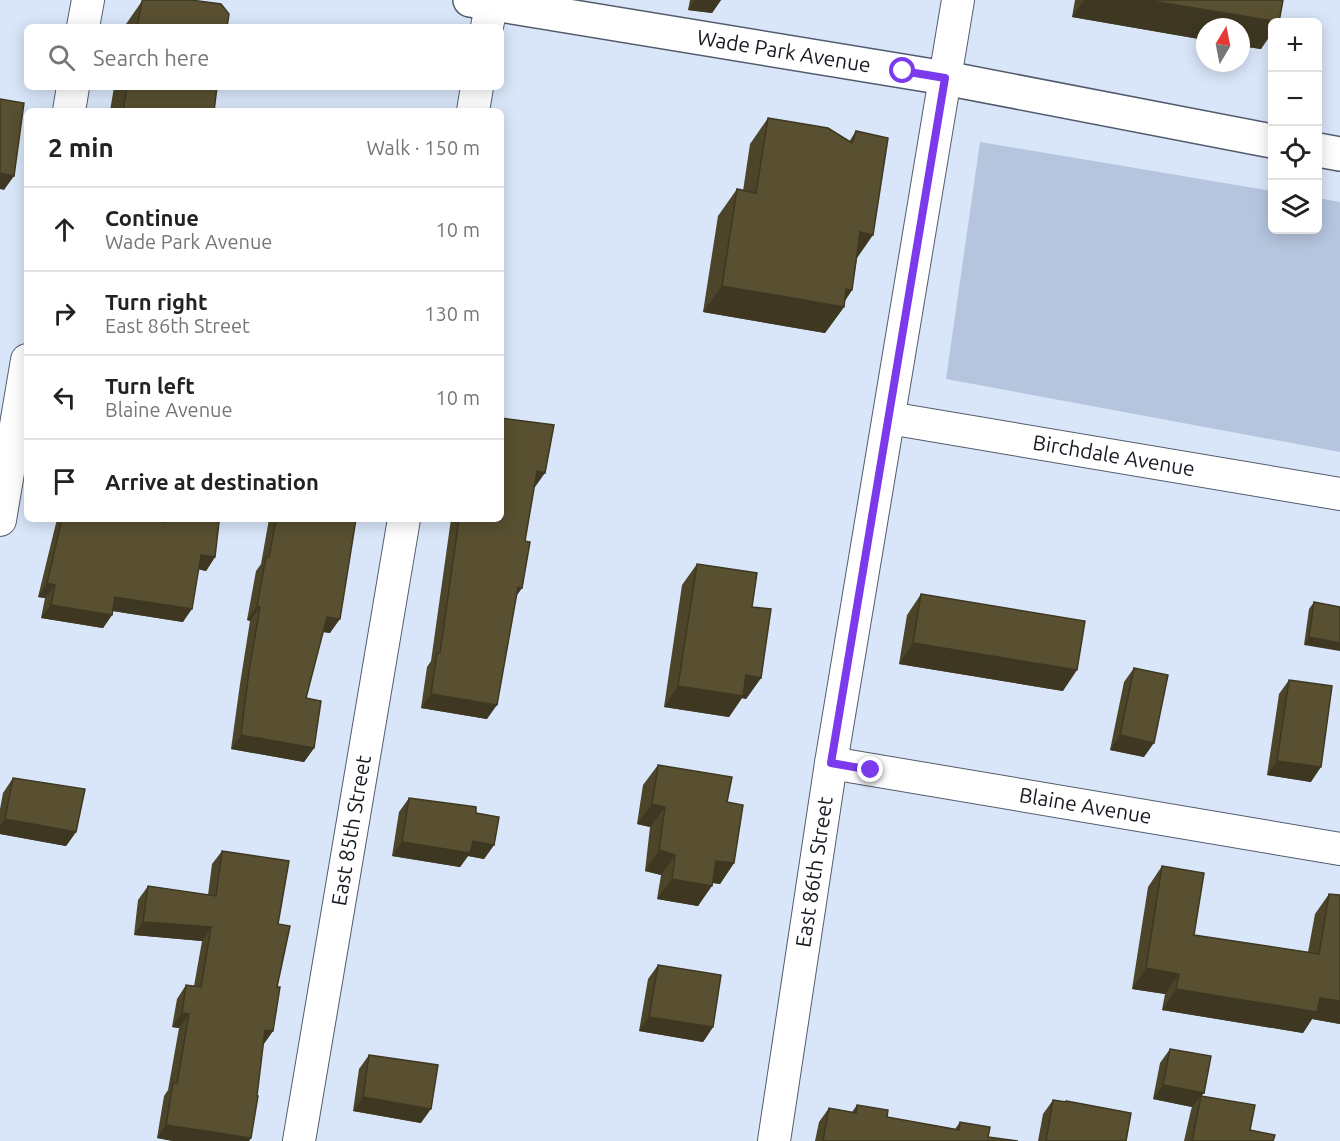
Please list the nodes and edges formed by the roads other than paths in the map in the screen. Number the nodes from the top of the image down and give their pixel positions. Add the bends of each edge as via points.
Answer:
1 (88, 0) edge
2 (958, 0) edge
3 (485, 8) edge
4 (84, 24) edge
5 (945, 78) junction
6 (72, 90) edge
7 (476, 90) edge
8 (70, 108) edge
9 (474, 108) edge
10 (1268, 140) edge
11 (1322, 151) edge
12 (1340, 154) edge
13 (24, 378) edge
14 (889, 418) junction
15 (1340, 494) edge
16 (0, 520) edge
17 (403, 522) edge
18 (831, 763) junction
19 (1340, 849) edge
20 (299, 1141) edge
21 (774, 1141) edge

1 - 4 street
2 - 5 street, East 86th Street
3 - 5 street, Wade Park Avenue
5 - 10 street, Wade Park Avenue
5 - 14 street, East 86th Street
6 - 8 street
7 - 9 street
11 - 12 street
13 - 16 street
14 - 15 street, Birchdale Avenue
14 - 18 street, East 86th Street
17 - 20 street, East 85th Street
18 - 19 street, Blaine Avenue
18 - 21 street, East 86th Street

